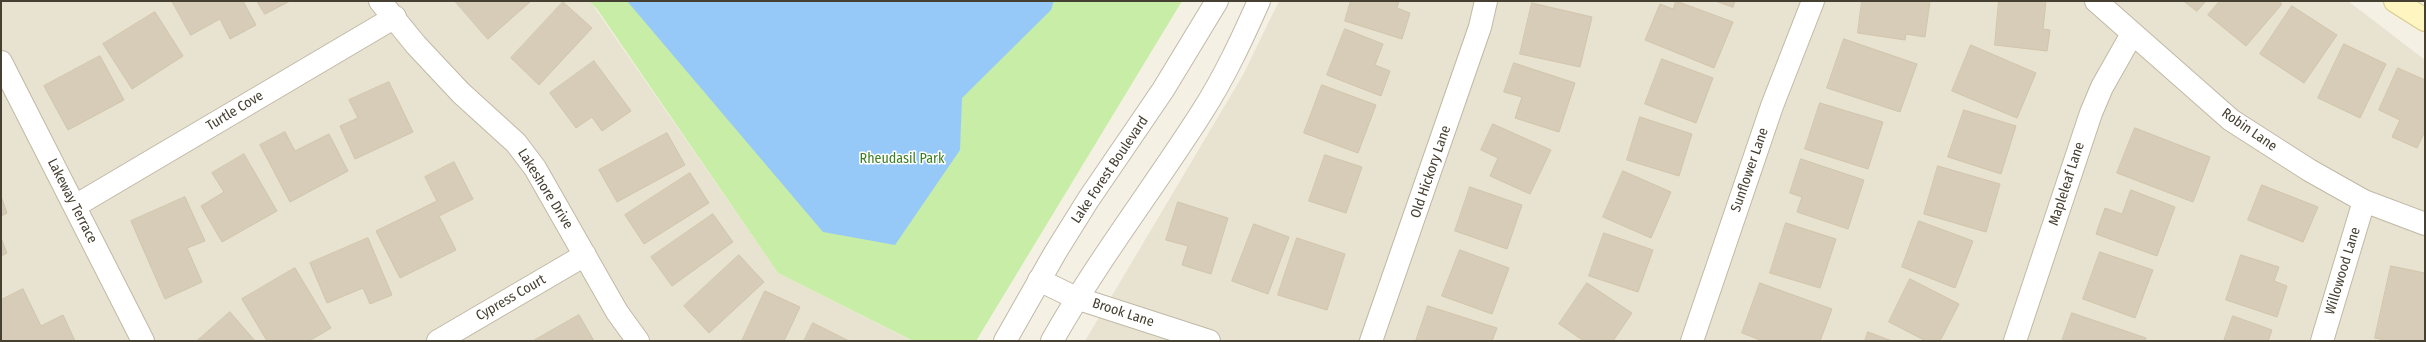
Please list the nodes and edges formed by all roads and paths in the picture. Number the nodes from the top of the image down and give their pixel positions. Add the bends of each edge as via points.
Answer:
1 (380, 1) edge
2 (1217, 1) edge
3 (1259, 1) edge
4 (1486, 1) edge
5 (1813, 1) edge
6 (2096, 1) edge
7 (2395, 1) edge
8 (395, 17) junction
9 (2425, 20) edge
10 (2132, 34) junction
11 (1, 62) edge
12 (2364, 202) junction
13 (75, 206) junction
14 (2425, 224) edge
15 (585, 254) junction
16 (1039, 280) junction
17 (1076, 298) junction
18 (143, 341) edge
19 (438, 341) edge
20 (638, 341) edge
21 (1005, 341) edge
22 (1052, 341) edge
23 (1209, 341) edge
24 (1371, 341) edge
25 (1692, 341) edge
26 (2015, 341) edge
27 (2322, 341) edge

1 - 8 street, Lakeshore Drive
2 - 16 street, Lake Forest Boulevard via 1163,90 1088,200
3 - 17 street via 1233,58 1203,111
4 - 24 street, Old Hickory Lane via 1470,56
5 - 25 street, Sunflower Lane via 1772,106
6 - 10 street, Robin Lane
7 - 9 main road
8 - 13 street, Turtle Cove
8 - 15 street, Lakeshore Drive via 416,45 461,93 516,143 535,168
10 - 12 street, Robin Lane via 2232,120
10 - 26 street, Mapleleaf Lane via 2102,87 2091,113
11 - 13 street, Lakeway Terrace
12 - 14 street, Robin Lane
12 - 27 street, Willowood Lane
13 - 18 street, Lakeway Terrace
15 - 19 street, Cypress Court
15 - 20 street, Lakeshore Drive via 617,312
16 - 17 street, Brook Lane
16 - 21 street, Lake Forest Boulevard
17 - 22 street
17 - 23 street, Brook Lane

